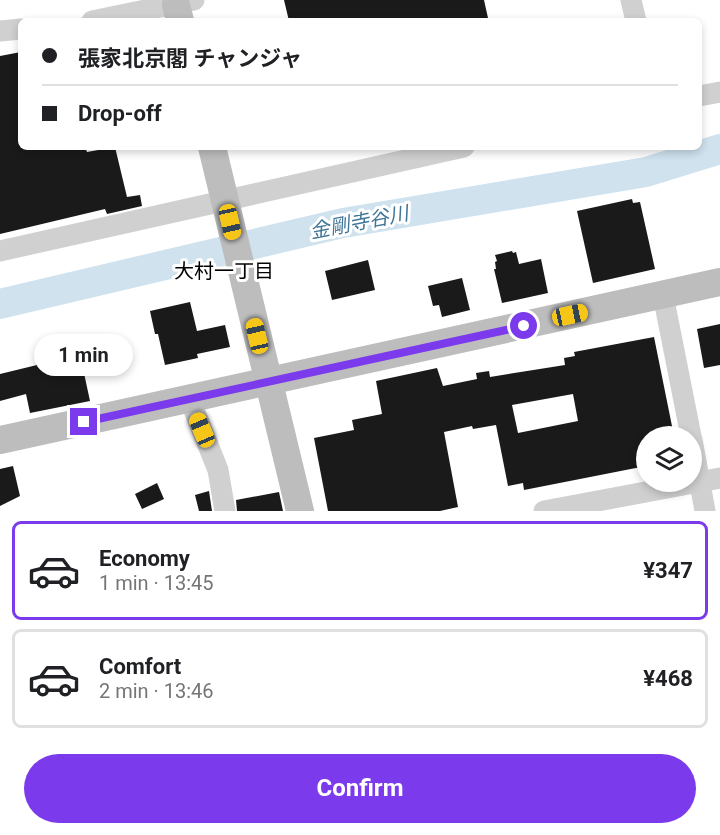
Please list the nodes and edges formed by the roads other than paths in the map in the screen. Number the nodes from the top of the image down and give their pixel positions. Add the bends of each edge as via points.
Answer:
1 (631, 0) edge
2 (184, 9) edge
3 (115, 18) edge
4 (635, 18) edge
5 (18, 29) edge
6 (0, 31) edge
7 (720, 92) edge
8 (702, 95) edge
9 (213, 150) edge
10 (450, 150) edge
11 (225, 199) junction
12 (0, 251) edge
13 (720, 282) edge
14 (663, 295) junction
15 (268, 381) junction
16 (190, 400) junction
17 (689, 426) edge
18 (0, 440) edge
19 (702, 462) edge
20 (710, 480) edge
21 (225, 511) edge
22 (300, 511) edge
23 (544, 511) edge
24 (705, 511) edge

1 - 4 street
2 - 3 street
5 - 6 street
7 - 8 street
9 - 11 street
10 - 11 street
11 - 12 street
11 - 15 street
13 - 14 street
14 - 15 street
14 - 17 street
15 - 16 street
15 - 22 street
16 - 18 street
16 - 21 street via 218,470
19 - 20 street
20 - 23 street
20 - 24 street

